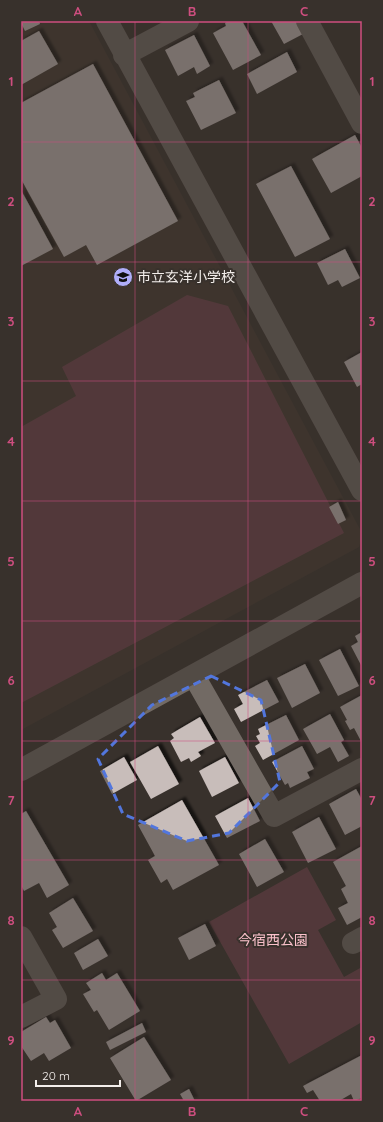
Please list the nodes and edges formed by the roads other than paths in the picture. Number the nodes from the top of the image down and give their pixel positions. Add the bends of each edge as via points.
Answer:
1 (107, 21) edge
2 (188, 21) edge
3 (307, 21) edge
4 (124, 56) junction
5 (362, 123) edge
6 (362, 490) edge
7 (362, 582) edge
8 (194, 676) junction
9 (362, 769) edge
10 (21, 770) edge
11 (21, 937) edge
12 (21, 1017) edge

1 - 4 street
2 - 4 street
3 - 5 street
4 - 6 street
7 - 8 street
8 - 9 street via 274,816
8 - 10 street
11 - 12 street via 56,999

